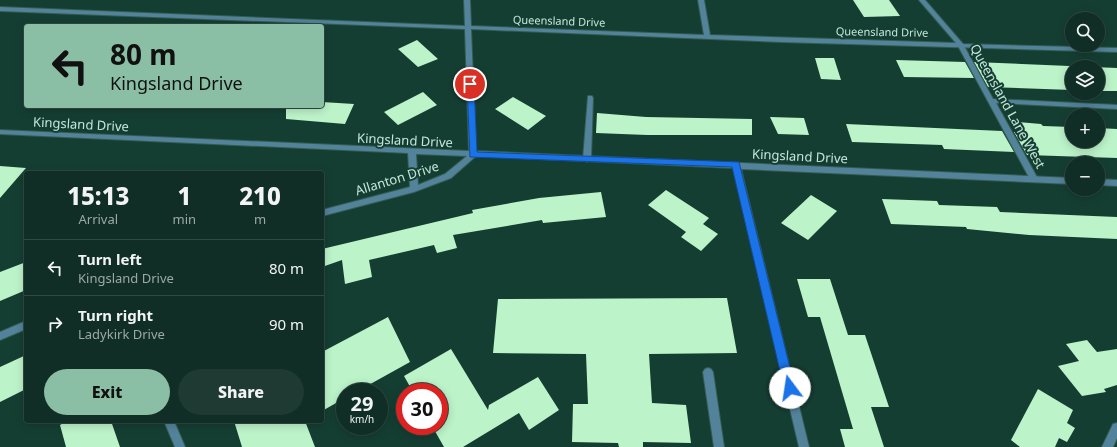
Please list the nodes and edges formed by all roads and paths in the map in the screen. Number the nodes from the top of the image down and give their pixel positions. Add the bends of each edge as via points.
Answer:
1 (467, 0) edge
2 (701, 0) edge
3 (922, 0) edge
4 (0, 9) edge
5 (468, 27) junction
6 (706, 37) junction
7 (960, 44) junction
8 (1117, 50) edge
9 (590, 98) dead end
10 (992, 101) junction
11 (1117, 107) edge
12 (0, 132) edge
13 (412, 152) junction
14 (473, 155) junction
15 (588, 159) junction
16 (736, 164) junction
17 (1034, 179) junction
18 (1065, 181) edge
19 (1105, 182) edge
20 (1117, 183) edge
21 (414, 189) junction
22 (324, 212) edge
23 (24, 326) edge
24 (0, 336) edge
25 (708, 372) dead end
26 (169, 423) edge
27 (1117, 428) edge
28 (180, 447) edge
29 (720, 447) edge
30 (804, 447) edge
31 (1107, 447) edge

1 - 5 street
2 - 6 street
3 - 7 street, Queensland Lane West
4 - 5 street, Queensland Drive
5 - 6 street, Queensland Drive
5 - 14 street
6 - 7 street, Queensland Drive
7 - 8 street, Queensland Drive
7 - 10 street, Queensland Lane West
9 - 15 street
10 - 11 street
10 - 17 street, Queensland Lane West
12 - 13 street, Kingsland Drive
13 - 14 street, Kingsland Drive
13 - 21 street
14 - 15 street, Kingsland Drive
14 - 21 street, Allanton Drive via 448,176
15 - 16 street, Kingsland Drive
16 - 17 street, Kingsland Drive
16 - 30 street
17 - 18 street, Kingsland Drive
19 - 20 street
21 - 22 street, Allanton Drive
23 - 24 street
25 - 29 street
26 - 28 street
27 - 31 street

